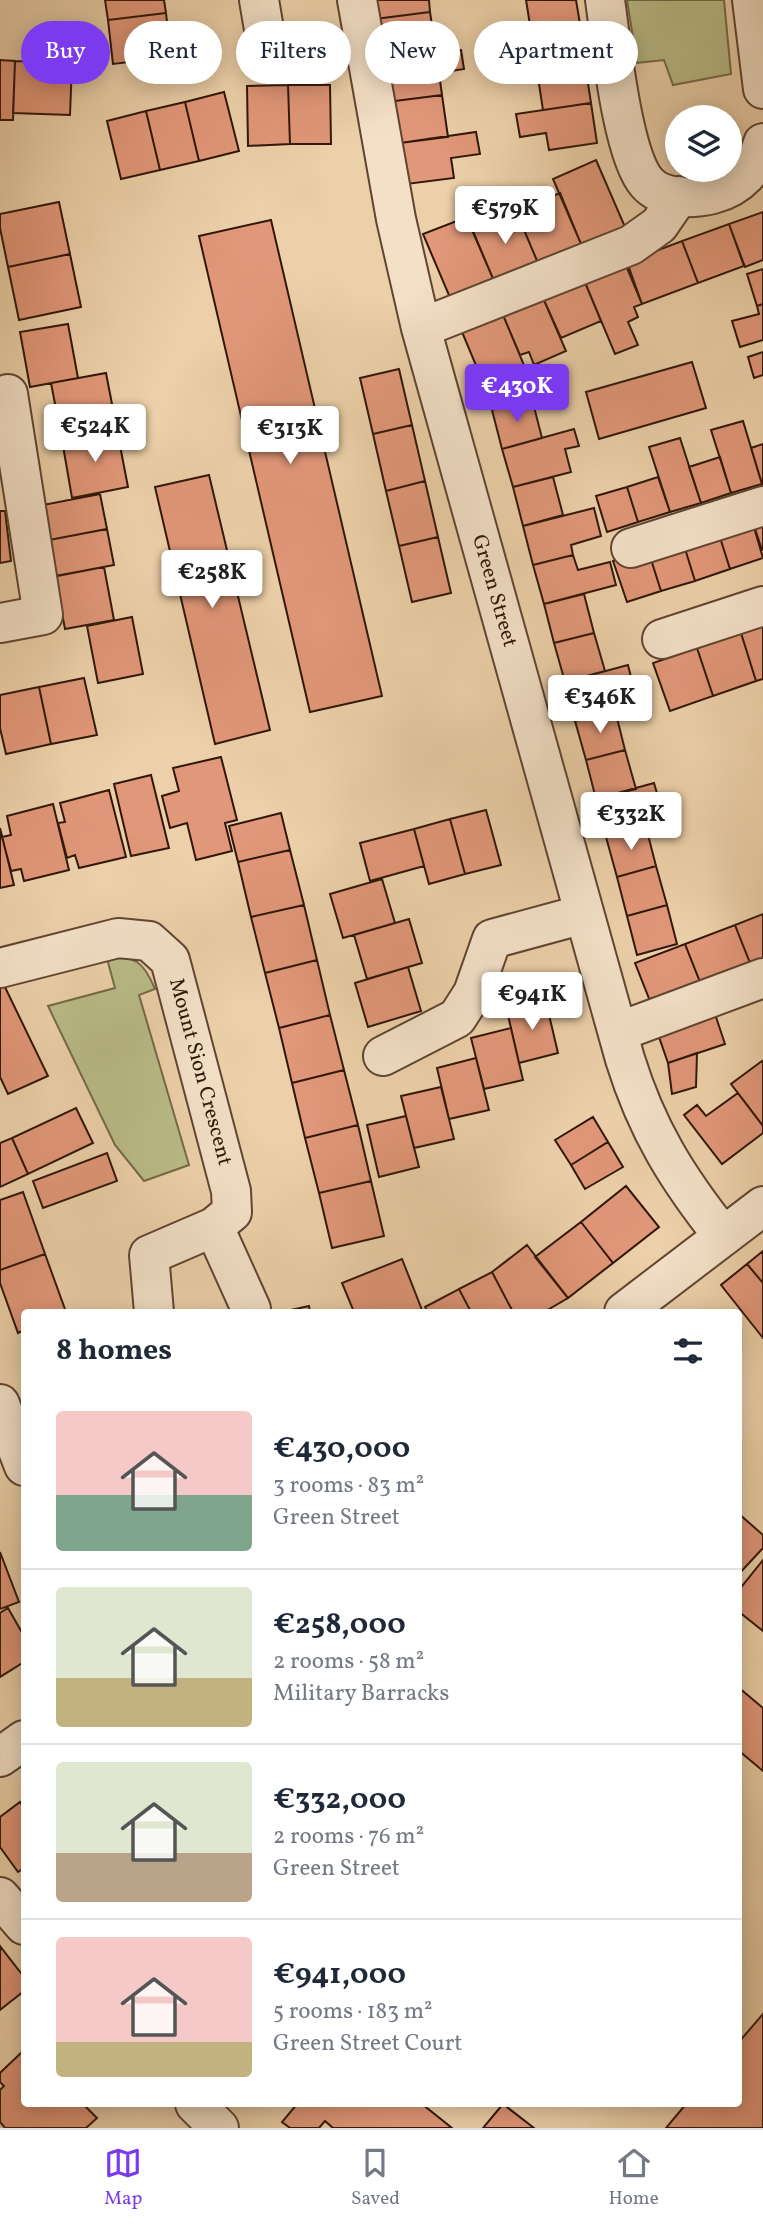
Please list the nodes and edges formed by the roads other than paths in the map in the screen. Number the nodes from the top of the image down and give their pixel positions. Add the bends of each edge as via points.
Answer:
1 (258, 0) edge
2 (358, 0) edge
3 (605, 0) edge
4 (752, 0) edge
5 (262, 21) edge
6 (763, 89) edge
7 (763, 143) edge
8 (679, 196) junction
9 (421, 328) junction
10 (8, 394) dead end
11 (763, 506) edge
12 (631, 548) dead end
13 (763, 606) edge
14 (0, 623) edge
15 (662, 639) dead end
16 (584, 914) junction
17 (0, 968) edge
18 (763, 978) edge
19 (618, 1032) junction
20 (383, 1056) dead end
21 (763, 1206) edge
22 (214, 1227) junction
23 (723, 1236) junction
24 (154, 1309) edge
25 (251, 1309) dead end
26 (628, 1309) edge
27 (0, 1404) edge
28 (21, 1458) edge
29 (21, 1742) edge
30 (0, 1757) edge
31 (0, 1897) edge
32 (21, 1922) edge
33 (198, 2107) edge
34 (219, 2128) edge

1 - 5 street
2 - 9 street, Green Street via 396,219
3 - 8 street via 634,162 649,185
4 - 6 street
7 - 8 street via 753,168 735,184 713,194
8 - 9 street via 659,225 631,245
9 - 16 street, Green Street
10 - 14 street via 43,615
11 - 12 street
13 - 15 street
16 - 19 street, Green Street
16 - 20 street via 492,939 473,993 457,1018
17 - 22 street, Mount Sion Crescent via 118,938 149,941 170,960 231,1191 232,1212
18 - 19 street
19 - 23 street, Green Street via 650,1128
21 - 23 street
22 - 24 street via 149,1255
22 - 25 street
23 - 26 street
27 - 28 street
29 - 30 street
31 - 32 street
33 - 34 street

